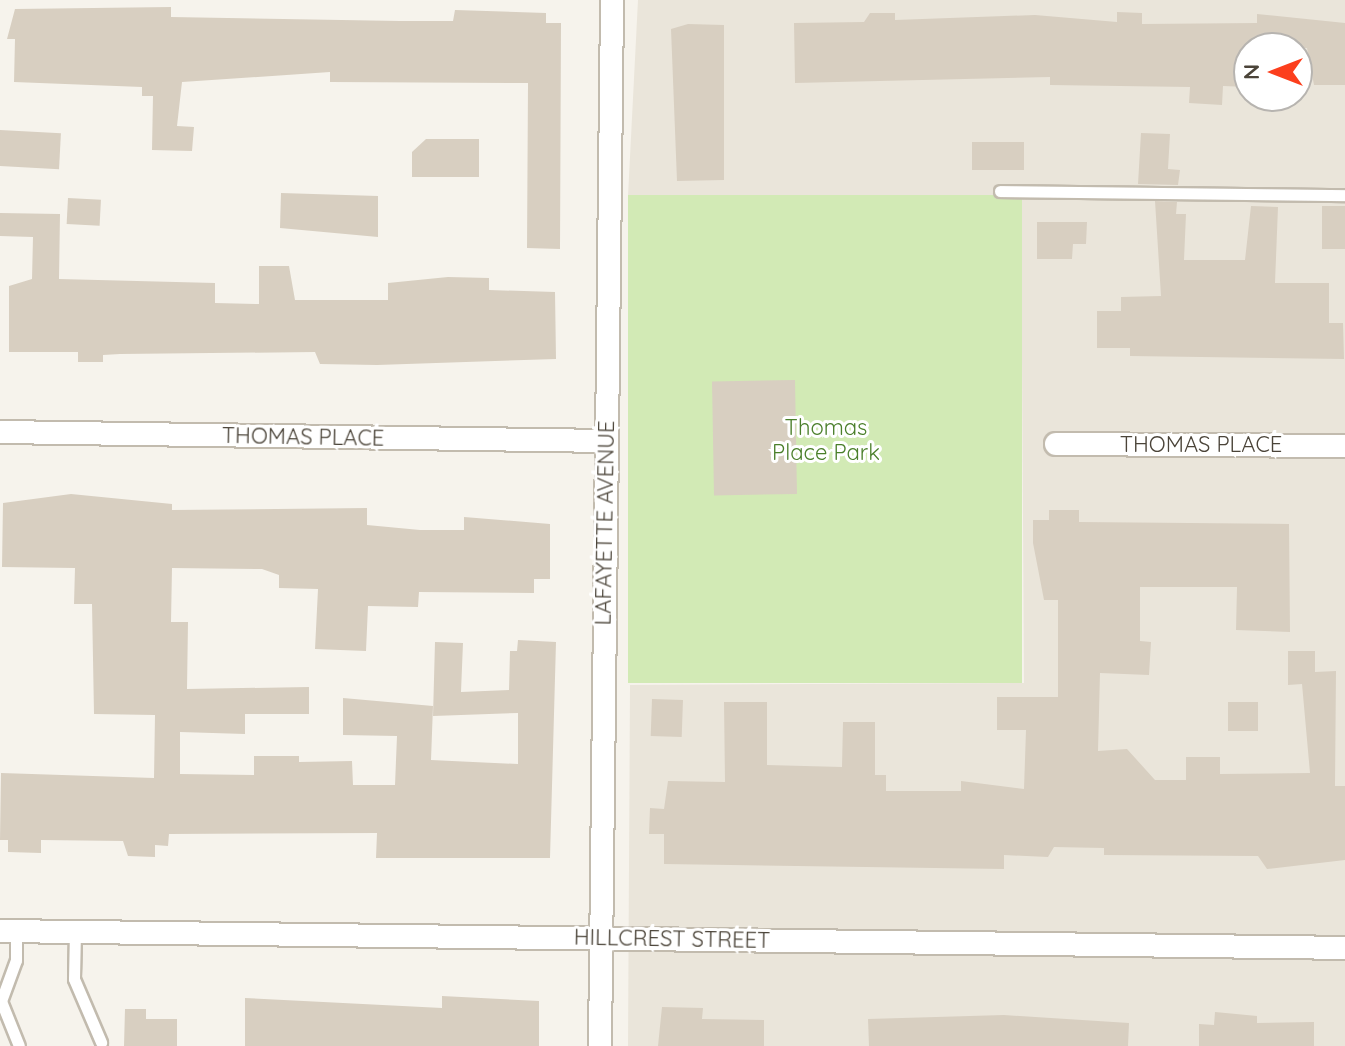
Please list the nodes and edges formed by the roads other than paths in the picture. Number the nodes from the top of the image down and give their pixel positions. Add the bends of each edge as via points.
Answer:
1 (612, 0) edge
2 (1000, 191) dead end
3 (1345, 195) edge
4 (0, 432) edge
5 (606, 441) junction
6 (1056, 444) dead end
7 (1345, 446) edge
8 (8, 931) edge
9 (75, 931) junction
10 (600, 938) junction
11 (1345, 948) edge
12 (101, 1042) dead end
13 (19, 1046) edge
14 (600, 1046) edge

1 - 5 street, LAFAYETTE AVENUE
2 - 3 lane
4 - 5 street, THOMAS PLACE
5 - 10 street, LAFAYETTE AVENUE
6 - 7 street, THOMAS PLACE
8 - 9 street, HILLCREST STREET
8 - 13 lane via 16,960 1,1001
9 - 10 street, HILLCREST STREET
9 - 12 lane via 74,979
10 - 11 street, HILLCREST STREET
10 - 14 street, LAFAYETTE AVENUE

